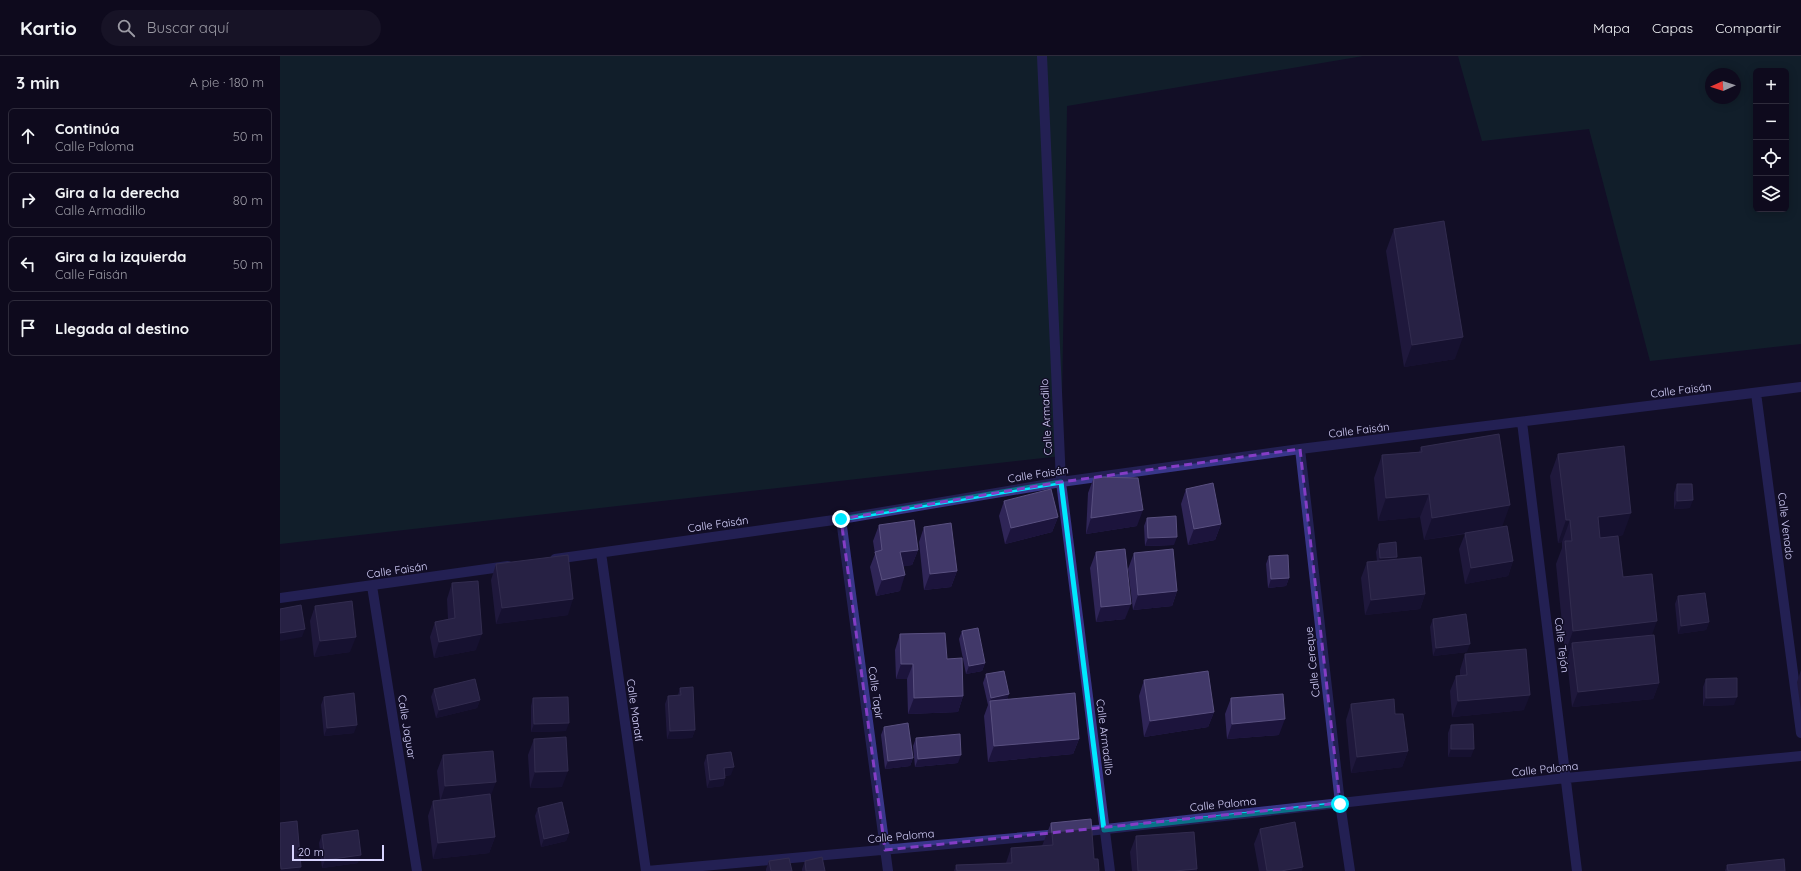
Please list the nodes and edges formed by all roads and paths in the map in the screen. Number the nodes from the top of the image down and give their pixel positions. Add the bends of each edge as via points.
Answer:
1 (1042, 56) edge
2 (1801, 387) edge
3 (1756, 393) junction
4 (1522, 422) junction
5 (1300, 449) junction
6 (1061, 482) junction
7 (841, 519) junction
8 (601, 553) junction
9 (546, 561) edge
10 (522, 564) edge
11 (372, 586) junction
12 (280, 598) edge
13 (1801, 733) edge
14 (1801, 756) edge
15 (1566, 778) junction
16 (1340, 804) junction
17 (1104, 830) junction
18 (885, 850) junction
19 (417, 871) edge
20 (647, 871) edge
21 (888, 871) edge
22 (1110, 871) edge
23 (1350, 871) edge
24 (1577, 871) edge

1 - 6 street, Calle Armadillo
2 - 3 street, Calle Faisán
3 - 4 street, Calle Faisán
3 - 13 street, Calle Venado
4 - 5 street, Calle Faisán
4 - 15 street, Calle Tejón
5 - 6 street, Calle Faisán
5 - 16 street, Calle Cereque
6 - 7 street, Calle Faisán
6 - 17 street, Calle Armadillo
7 - 8 street, Calle Faisán
7 - 18 street, Calle Tapir
8 - 9 street, Calle Faisán
8 - 20 street, Calle Manatí
10 - 11 street, Calle Faisán
11 - 12 street, Calle Faisán
11 - 19 street, Calle Jaguar
14 - 15 street, Calle Paloma
15 - 16 street, Calle Paloma
15 - 24 street, Calle Tejón
16 - 17 street, Calle Paloma
16 - 23 street, Calle Cereque
17 - 18 street, Calle Paloma
17 - 22 street, Calle Armadillo
18 - 20 street, Calle Paloma
18 - 21 street, Calle Tapir

